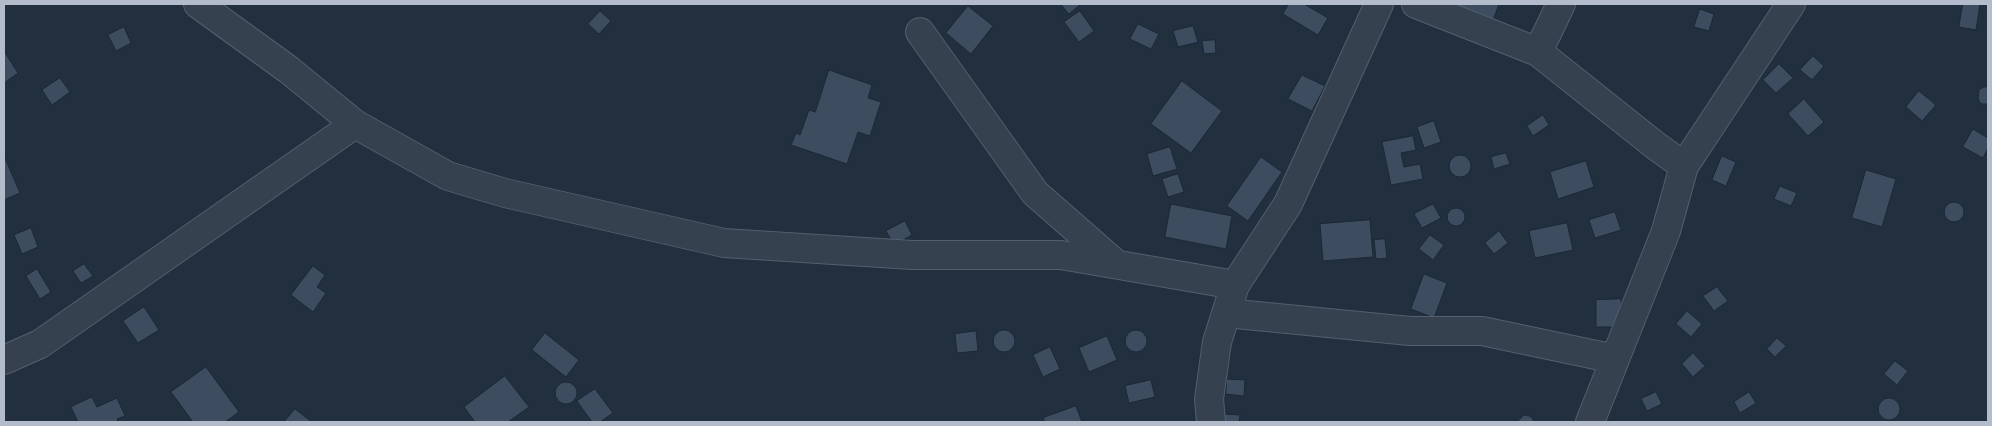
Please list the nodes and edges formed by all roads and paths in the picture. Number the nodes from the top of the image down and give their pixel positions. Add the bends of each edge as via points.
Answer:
1 (198, 4) edge
2 (1379, 4) edge
3 (1416, 4) edge
4 (1561, 4) edge
5 (1791, 4) edge
6 (920, 32) dead end
7 (1538, 52) junction
8 (354, 124) junction
9 (1684, 166) junction
10 (1116, 264) junction
11 (1235, 284) junction
12 (1226, 313) junction
13 (1615, 359) junction
14 (4, 360) edge
15 (1212, 422) edge
16 (1590, 422) edge

1 - 8 street via 289,70
2 - 11 street via 1288,204
3 - 7 street
4 - 7 street
5 - 9 street
6 - 10 street via 1035,192
7 - 9 street
8 - 10 street via 448,176 504,193 724,243 912,255 1061,255
8 - 14 street via 40,344
9 - 13 street via 1666,231
10 - 11 street
11 - 12 street
12 - 13 street via 1410,331 1482,331
12 - 15 street via 1217,342 1210,390
13 - 16 street

